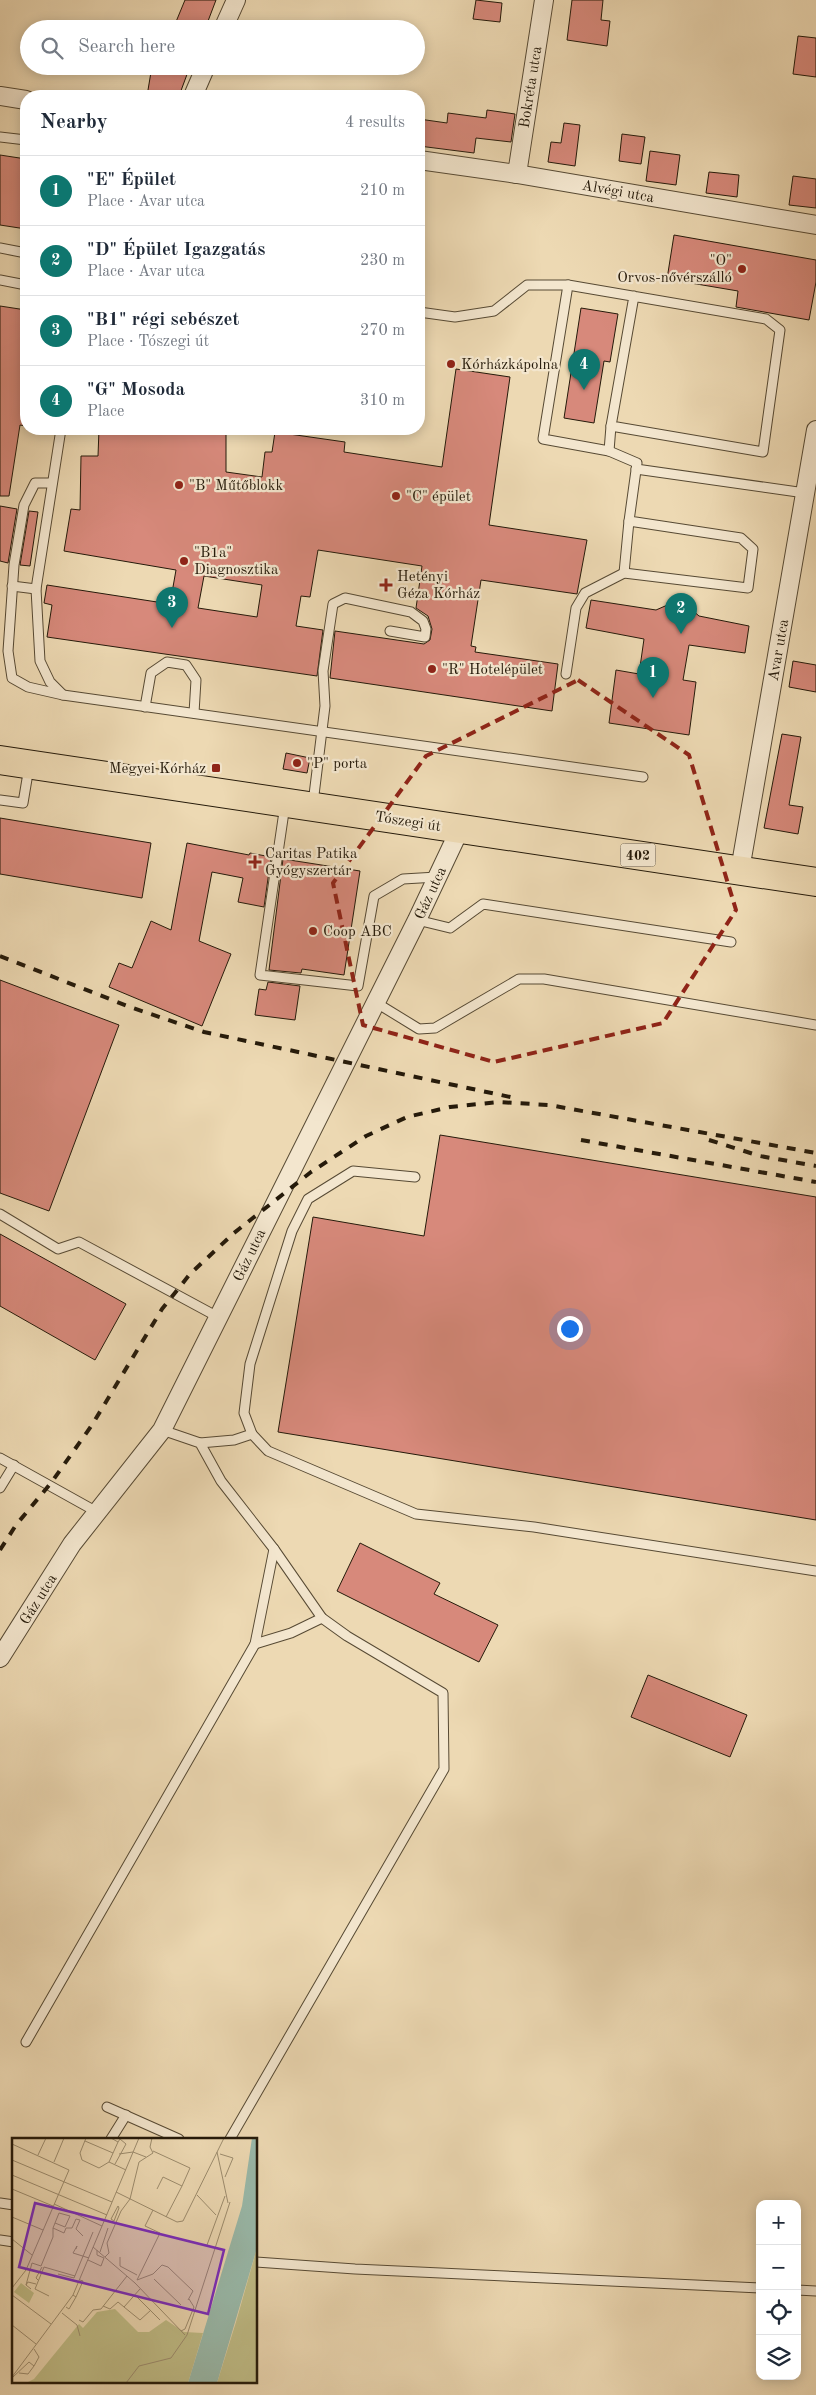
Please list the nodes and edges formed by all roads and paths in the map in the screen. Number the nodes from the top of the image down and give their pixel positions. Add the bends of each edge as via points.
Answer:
1 (236, 0) edge
2 (544, 0) edge
3 (227, 20) edge
4 (202, 75) edge
5 (196, 90) edge
6 (0, 96) edge
7 (20, 99) edge
8 (0, 137) edge
9 (20, 139) edge
10 (425, 161) edge
11 (517, 174) junction
12 (816, 225) edge
13 (0, 248) edge
14 (20, 252) edge
15 (0, 280) edge
16 (20, 284) edge
17 (568, 285) junction
18 (634, 296) junction
19 (425, 313) edge
20 (612, 426) junction
21 (816, 430) edge
22 (60, 435) edge
23 (609, 451) junction
24 (636, 469) junction
25 (52, 483) junction
26 (805, 493) junction
27 (629, 521) junction
28 (624, 573) junction
29 (12, 586) junction
30 (36, 589) junction
31 (390, 631) dead end
32 (566, 674) dead end
33 (63, 695) junction
34 (145, 706) junction
35 (194, 714) junction
36 (323, 731) junction
37 (0, 760) edge
38 (29, 764) junction
39 (643, 777) dead end
40 (0, 800) edge
41 (286, 802) junction
42 (312, 806) junction
43 (460, 829) junction
44 (740, 870) junction
45 (438, 877) junction
46 (816, 882) edge
47 (417, 920) junction
48 (731, 942) dead end
49 (375, 1002) junction
50 (816, 1025) edge
51 (415, 1176) dead end
52 (0, 1214) edge
53 (218, 1317) junction
54 (162, 1430) junction
55 (252, 1434) junction
56 (200, 1443) junction
57 (0, 1458) edge
58 (14, 1465) junction
59 (0, 1488) edge
60 (97, 1512) junction
61 (274, 1550) junction
62 (816, 1571) edge
63 (322, 1618) junction
64 (255, 1644) junction
65 (0, 1658) edge
66 (26, 2042) dead end
67 (107, 2107) dead end
68 (126, 2115) junction
69 (111, 2138) edge
70 (177, 2138) edge
71 (231, 2138) edge
72 (258, 2262) edge
73 (756, 2288) edge
74 (801, 2290) edge
75 (816, 2291) edge

1 - 3 street
2 - 11 street, Bokréta utca
4 - 5 street
6 - 7 street
8 - 9 lane
10 - 11 street, Alvégi utca
11 - 12 street, Alvégi utca
13 - 14 lane
15 - 16 lane
17 - 18 lane
17 - 19 lane via 527,285 494,310 455,317
17 - 23 lane via 543,439
18 - 20 lane
18 - 20 lane via 766,319 780,330 763,452
20 - 23 lane
21 - 26 street, Avar utca
22 - 25 lane
23 - 24 lane via 637,463
24 - 26 lane
24 - 27 lane
25 - 29 lane via 36,483 24,505
25 - 30 lane
26 - 44 street, Avar utca
27 - 28 lane
27 - 28 lane via 741,538 753,549 748,588
28 - 32 lane via 585,594 576,608
29 - 30 lane
29 - 33 lane via 8,651 12,678 28,688
30 - 33 lane via 40,661 50,682
31 - 36 lane via 425,637 426,628 411,612 345,598 333,604 323,671 326,706
33 - 34 lane
34 - 35 lane
34 - 35 lane via 151,673 167,662 186,665 196,680
35 - 36 lane
36 - 39 lane
36 - 42 lane
37 - 38 main road, Tószegi út / 402
38 - 40 lane via 23,803
38 - 41 main road, Tószegi út / 402
41 - 42 main road, Tószegi út / 402
41 - 45 lane via 260,975 358,986 374,896 403,880
42 - 43 main road, Tószegi út / 402
43 - 44 main road, Tószegi út / 402
43 - 45 street, Gáz utca
44 - 46 main road, Tószegi út / 402
45 - 47 street, Gáz utca
47 - 48 lane via 450,928 482,904
47 - 49 street, Gáz utca
49 - 50 lane via 419,1029 435,1028 519,979 544,979
49 - 53 street, Gáz utca
51 - 55 lane via 353,1171 308,1199 292,1231 250,1364 244,1413
52 - 53 lane via 58,1249 79,1242
53 - 54 street, Gáz utca
54 - 56 lane
54 - 60 street, Gáz utca
55 - 56 lane via 234,1440
55 - 62 lane via 268,1451 416,1514 534,1527
56 - 61 lane via 220,1481
57 - 58 lane
58 - 59 lane
58 - 60 lane
60 - 65 street, Gáz utca via 72,1544
61 - 63 lane
61 - 64 lane
63 - 64 lane via 291,1633
63 - 71 lane via 443,1693 444,1769
64 - 66 lane
67 - 68 lane
68 - 69 lane
68 - 70 lane
72 - 73 lane via 355,2270
74 - 75 lane

